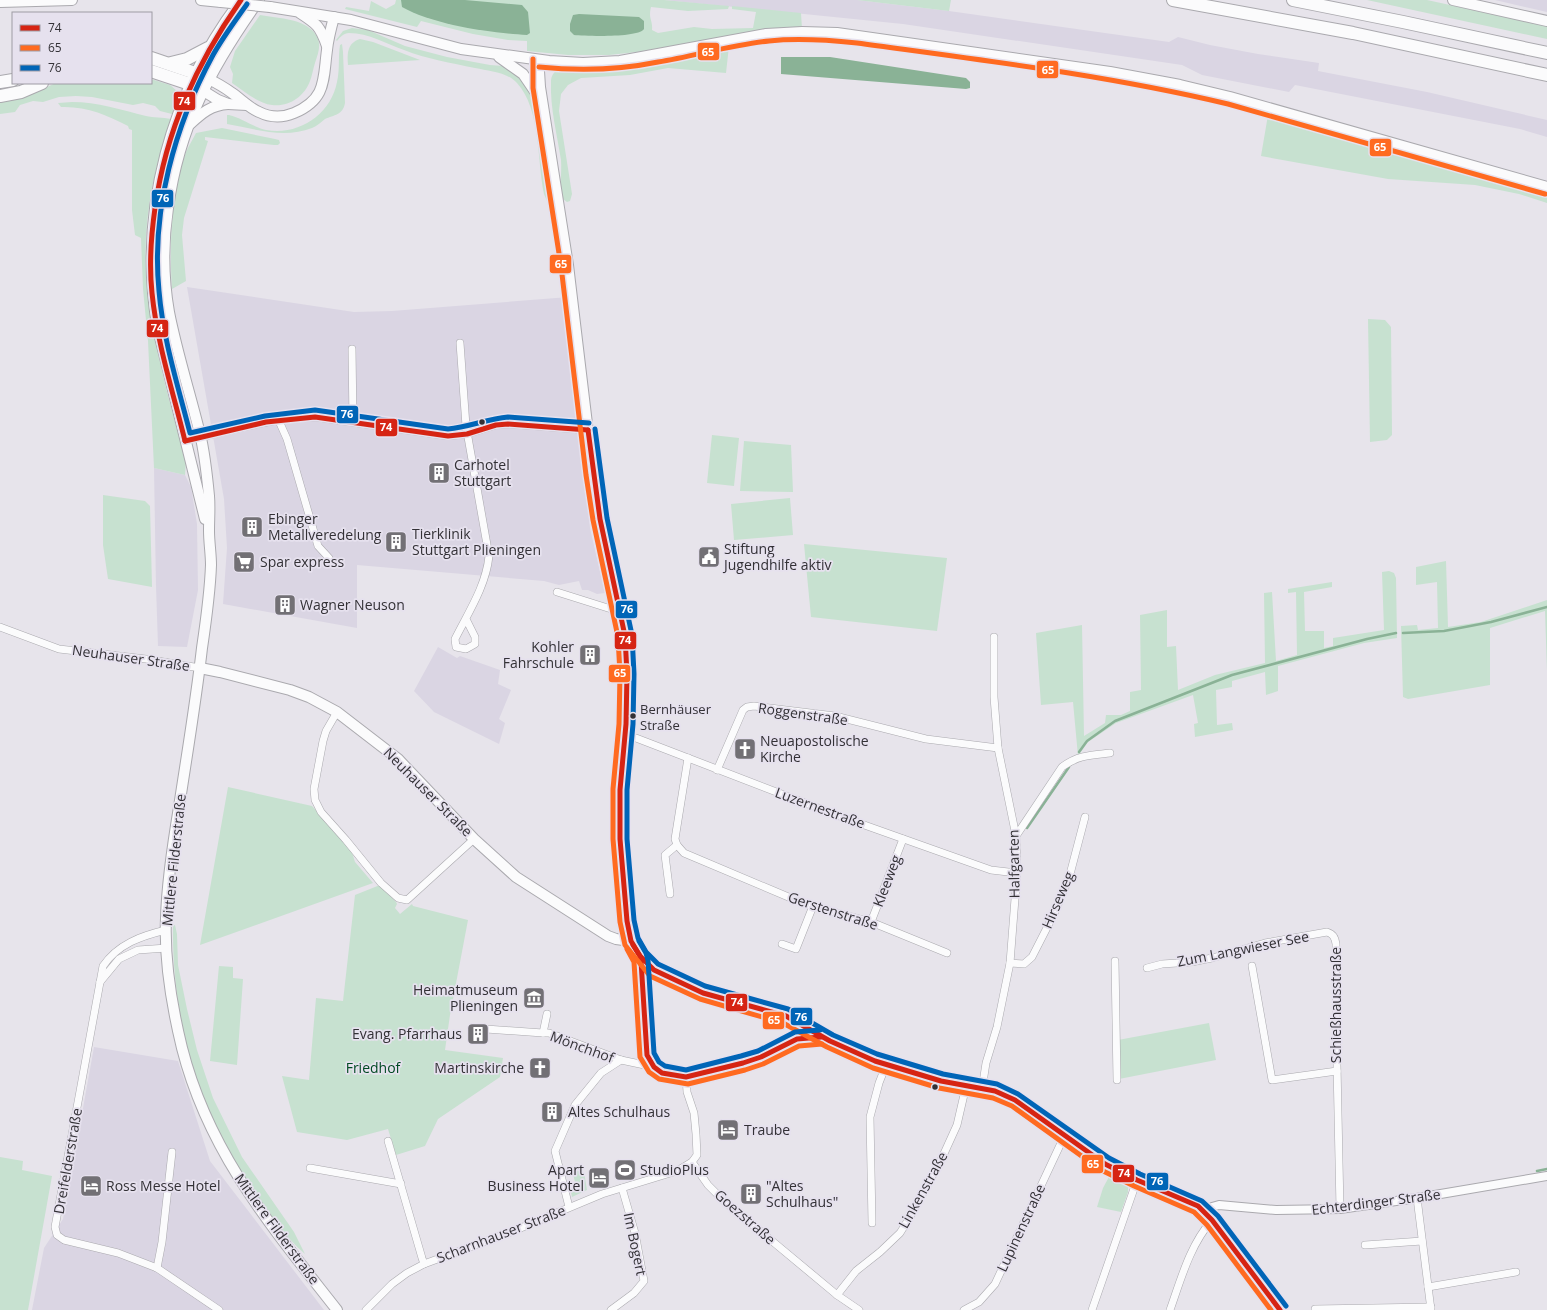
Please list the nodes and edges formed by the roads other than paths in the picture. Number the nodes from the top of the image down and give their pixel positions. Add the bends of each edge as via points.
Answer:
1 (72, 0) edge
2 (201, 0) edge
3 (241, 0) edge
4 (259, 0) edge
5 (1173, 0) edge
6 (1293, 0) edge
7 (1453, 0) edge
8 (0, 2) edge
9 (297, 11) junction
10 (334, 17) junction
11 (1547, 21) edge
12 (208, 48) junction
13 (327, 48) junction
14 (1547, 53) edge
15 (495, 54) junction
16 (152, 58) edge
17 (540, 60) junction
18 (169, 64) junction
19 (152, 71) edge
20 (195, 72) junction
21 (1547, 75) edge
22 (208, 79) junction
23 (12, 80) edge
24 (0, 82) edge
25 (40, 84) edge
26 (190, 84) junction
27 (203, 90) junction
28 (0, 96) edge
29 (228, 104) junction
30 (248, 105) junction
31 (543, 105) junction
32 (188, 127) junction
33 (1547, 187) edge
34 (460, 343) dead end
35 (352, 349) dead end
36 (279, 421) junction
37 (353, 422) junction
38 (588, 430) junction
39 (467, 434) junction
40 (201, 437) junction
41 (185, 441) junction
42 (209, 534) junction
43 (329, 558) dead end
44 (557, 592) dead end
45 (620, 609) junction
46 (466, 619) dead end
47 (0, 627) edge
48 (994, 637) dead end
49 (200, 668) junction
50 (337, 712) junction
51 (624, 737) junction
52 (998, 748) junction
53 (1110, 753) dead end
54 (688, 758) junction
55 (717, 770) junction
56 (1085, 817) dead end
57 (1016, 836) junction
58 (474, 839) junction
59 (903, 839) junction
60 (677, 845) junction
61 (1017, 873) junction
62 (670, 894) dead end
63 (813, 906) junction
64 (871, 922) junction
65 (166, 930) junction
66 (1336, 939) joint
67 (631, 941) junction
68 (782, 944) dead end
69 (167, 948) junction
70 (947, 953) dead end
71 (640, 956) junction
72 (1115, 961) dead end
73 (1010, 963) junction
74 (1252, 966) dead end
75 (1147, 968) dead end
76 (654, 970) junction
77 (642, 976) junction
78 (99, 984) junction
79 (547, 1014) dead end
80 (796, 1021) junction
81 (486, 1029) dead end
82 (543, 1033) junction
83 (821, 1037) junction
84 (797, 1039) junction
85 (647, 1055) junction
86 (621, 1060) junction
87 (635, 1063) junction
88 (886, 1065) junction
89 (654, 1067) junction
90 (1337, 1071) junction
91 (686, 1077) junction
92 (1118, 1080) dead end
93 (966, 1086) junction
94 (982, 1089) junction
95 (1067, 1136) junction
96 (388, 1141) dead end
97 (172, 1152) dead end
98 (692, 1162) junction
99 (310, 1168) dead end
100 (1547, 1176) edge
101 (1137, 1180) junction
102 (401, 1184) junction
103 (622, 1188) junction
104 (1417, 1198) junction
105 (569, 1207) junction
106 (1340, 1209) junction
107 (1209, 1216) junction
108 (872, 1223) dead end
109 (1422, 1241) junction
110 (1365, 1245) dead end
111 (424, 1264) junction
112 (157, 1268) junction
113 (1516, 1272) dead end
114 (1428, 1287) junction
115 (837, 1295) junction
116 (1431, 1308) edge
117 (1315, 1309) edge
118 (219, 1310) edge
119 (337, 1310) edge
120 (366, 1310) edge
121 (611, 1310) edge
122 (858, 1310) edge
123 (964, 1310) edge
124 (1092, 1310) edge
125 (1170, 1310) edge
126 (1280, 1310) edge

1 - 8 main road
2 - 9 main road, bridge
3 - 12 main road, Mittlere Filderstraße
4 - 22 main road, Mittlere Filderstraße
5 - 21 highway via 1354,32
6 - 14 highway
7 - 11 main road
9 - 10 main road
9 - 13 main road via 319,27
10 - 13 main road
10 - 15 main road via 378,26 449,47
12 - 18 highway via 183,61
12 - 20 main road, Mittlere Filderstraße
13 - 30 main road via 322,87 316,97 304,107 293,114 276,117 262,114
15 - 17 main road
15 - 31 main road via 528,79
16 - 18 highway
17 - 31 main road
17 - 33 main road via 583,63 620,61 766,34 802,32 865,37 1110,72 1180,85 1238,99
18 - 20 highway
19 - 26 highway
20 - 22 main road
20 - 26 main road, Mittlere Filderstraße
22 - 27 main road, Mittlere Filderstraße
22 - 30 main road
23 - 24 highway
25 - 28 highway
26 - 27 main road
26 - 41 main road, Mittlere Filderstraße via 164,159 155,205 151,251 157,325
27 - 29 main road
27 - 32 main road, Mittlere Filderstraße
29 - 30 main road
29 - 32 main road via 207,109
31 - 38 main road via 568,265
32 - 40 main road, Mittlere Filderstraße via 169,196 165,274 175,343
34 - 39 street
35 - 37 street
36 - 37 street via 315,417
36 - 40 street
36 - 43 street via 287,439 318,546
37 - 39 street via 448,436
38 - 39 street via 508,424
38 - 45 main road via 600,519
39 - 46 street via 489,556 487,570
40 - 41 street
40 - 42 main road, Mittlere Filderstraße via 209,498
41 - 42 main road, Mittlere Filderstraße
42 - 49 main road, Mittlere Filderstraße via 211,565
44 - 45 street via 610,609
45 - 51 main road via 626,636 627,657
47 - 49 street, Neuhauser Straße via 59,649
48 - 52 street, Halfgarten via 994,697
49 - 50 main road, Neuhauser Straße via 290,690
49 - 65 main road, Mittlere Filderstraße via 171,860
50 - 58 main road, Neuhauser Straße via 398,759
50 - 58 street via 323,741 314,789 315,800 321,812 381,883 398,898 406,900
51 - 54 street, Luzernestraße via 636,738
51 - 67 main road via 620,840
52 - 55 street, Roggenstraße via 926,739 835,716 754,706 743,710
52 - 57 street, Halfgarten
53 - 57 street via 1078,757 1062,767
54 - 55 street, Luzernestraße
54 - 60 street via 675,839
55 - 59 street, Luzernestraße
56 - 73 street, Hirseweg via 1069,878 1032,957 1024,964
57 - 61 street, Halfgarten
58 - 67 main road, Neuhauser Straße via 516,877 608,936
59 - 61 street, Luzernestraße via 991,870
59 - 64 street, Kleeweg
60 - 62 street via 665,855
60 - 63 street, Gerstenstraße via 684,853
61 - 73 street, Halfgarten
63 - 64 street, Gerstenstraße
63 - 68 street via 796,949
64 - 70 street, Gerstenstraße
65 - 69 main road, Mittlere Filderstraße
65 - 78 street, Dreifelderstraße via 145,935 119,948 103,966
66 - 75 street, Zum Langwieser See via 1327,932 1265,943 1192,962
66 - 90 street, Schießhausstraße
67 - 71 main road
69 - 78 street, Dreifelderstraße via 138,950 119,959
69 - 119 main road, Mittlere Filderstraße via 173,1007 183,1052 214,1133 236,1174 264,1217
71 - 76 main road
71 - 77 main road
72 - 92 street
73 - 94 street, Halfgarten
74 - 90 street, Schießhausstraße via 1272,1080
76 - 77 main road
76 - 80 main road via 703,993 779,1013
77 - 85 main road
78 - 112 street, Dreifelderstraße via 55,1227 57,1234 64,1240 118,1253
79 - 82 street, Mönchhof
80 - 83 main road
80 - 84 main road
81 - 82 street, Mönchhof
82 - 86 street, Mönchhof
83 - 84 main road
83 - 88 main road
84 - 91 main road via 761,1057
85 - 87 street
85 - 89 main road
86 - 87 street
86 - 105 street via 601,1073 575,1105 555,1151
87 - 89 street
88 - 93 main road
88 - 108 street via 870,1117
89 - 91 main road via 666,1074
90 - 106 street, Schießhausstraße
91 - 98 street via 696,1134 697,1155
93 - 94 main road
93 - 115 street, Linkenstraße via 957,1124 942,1158 900,1233 856,1271
94 - 95 main road via 1015,1100
95 - 101 main road via 1106,1164
95 - 123 street, Lupinenstraße via 1061,1143 995,1284 979,1302
96 - 102 street
97 - 112 street
98 - 103 street, Scharnhauser Straße via 677,1171
98 - 115 street, Goezstraße via 708,1185 724,1201
99 - 102 street
100 - 104 street, Echterdinger Straße
101 - 107 main road via 1189,1201
101 - 124 street
102 - 111 street
103 - 105 street, Scharnhauser Straße
103 - 121 street, Im Bogert via 644,1281 634,1293
104 - 106 street, Echterdinger Straße
104 - 109 street
105 - 111 street, Scharnhauser Straße
106 - 107 street, Echterdinger Straße via 1289,1211 1219,1205 1212,1207
107 - 125 street via 1193,1248
107 - 126 main road
109 - 110 street
109 - 114 street
111 - 120 street, Scharnhauser Straße via 392,1284
112 - 118 street, Dreifelderstraße
113 - 114 street
114 - 116 street
115 - 122 street, Goezstraße
116 - 117 street

